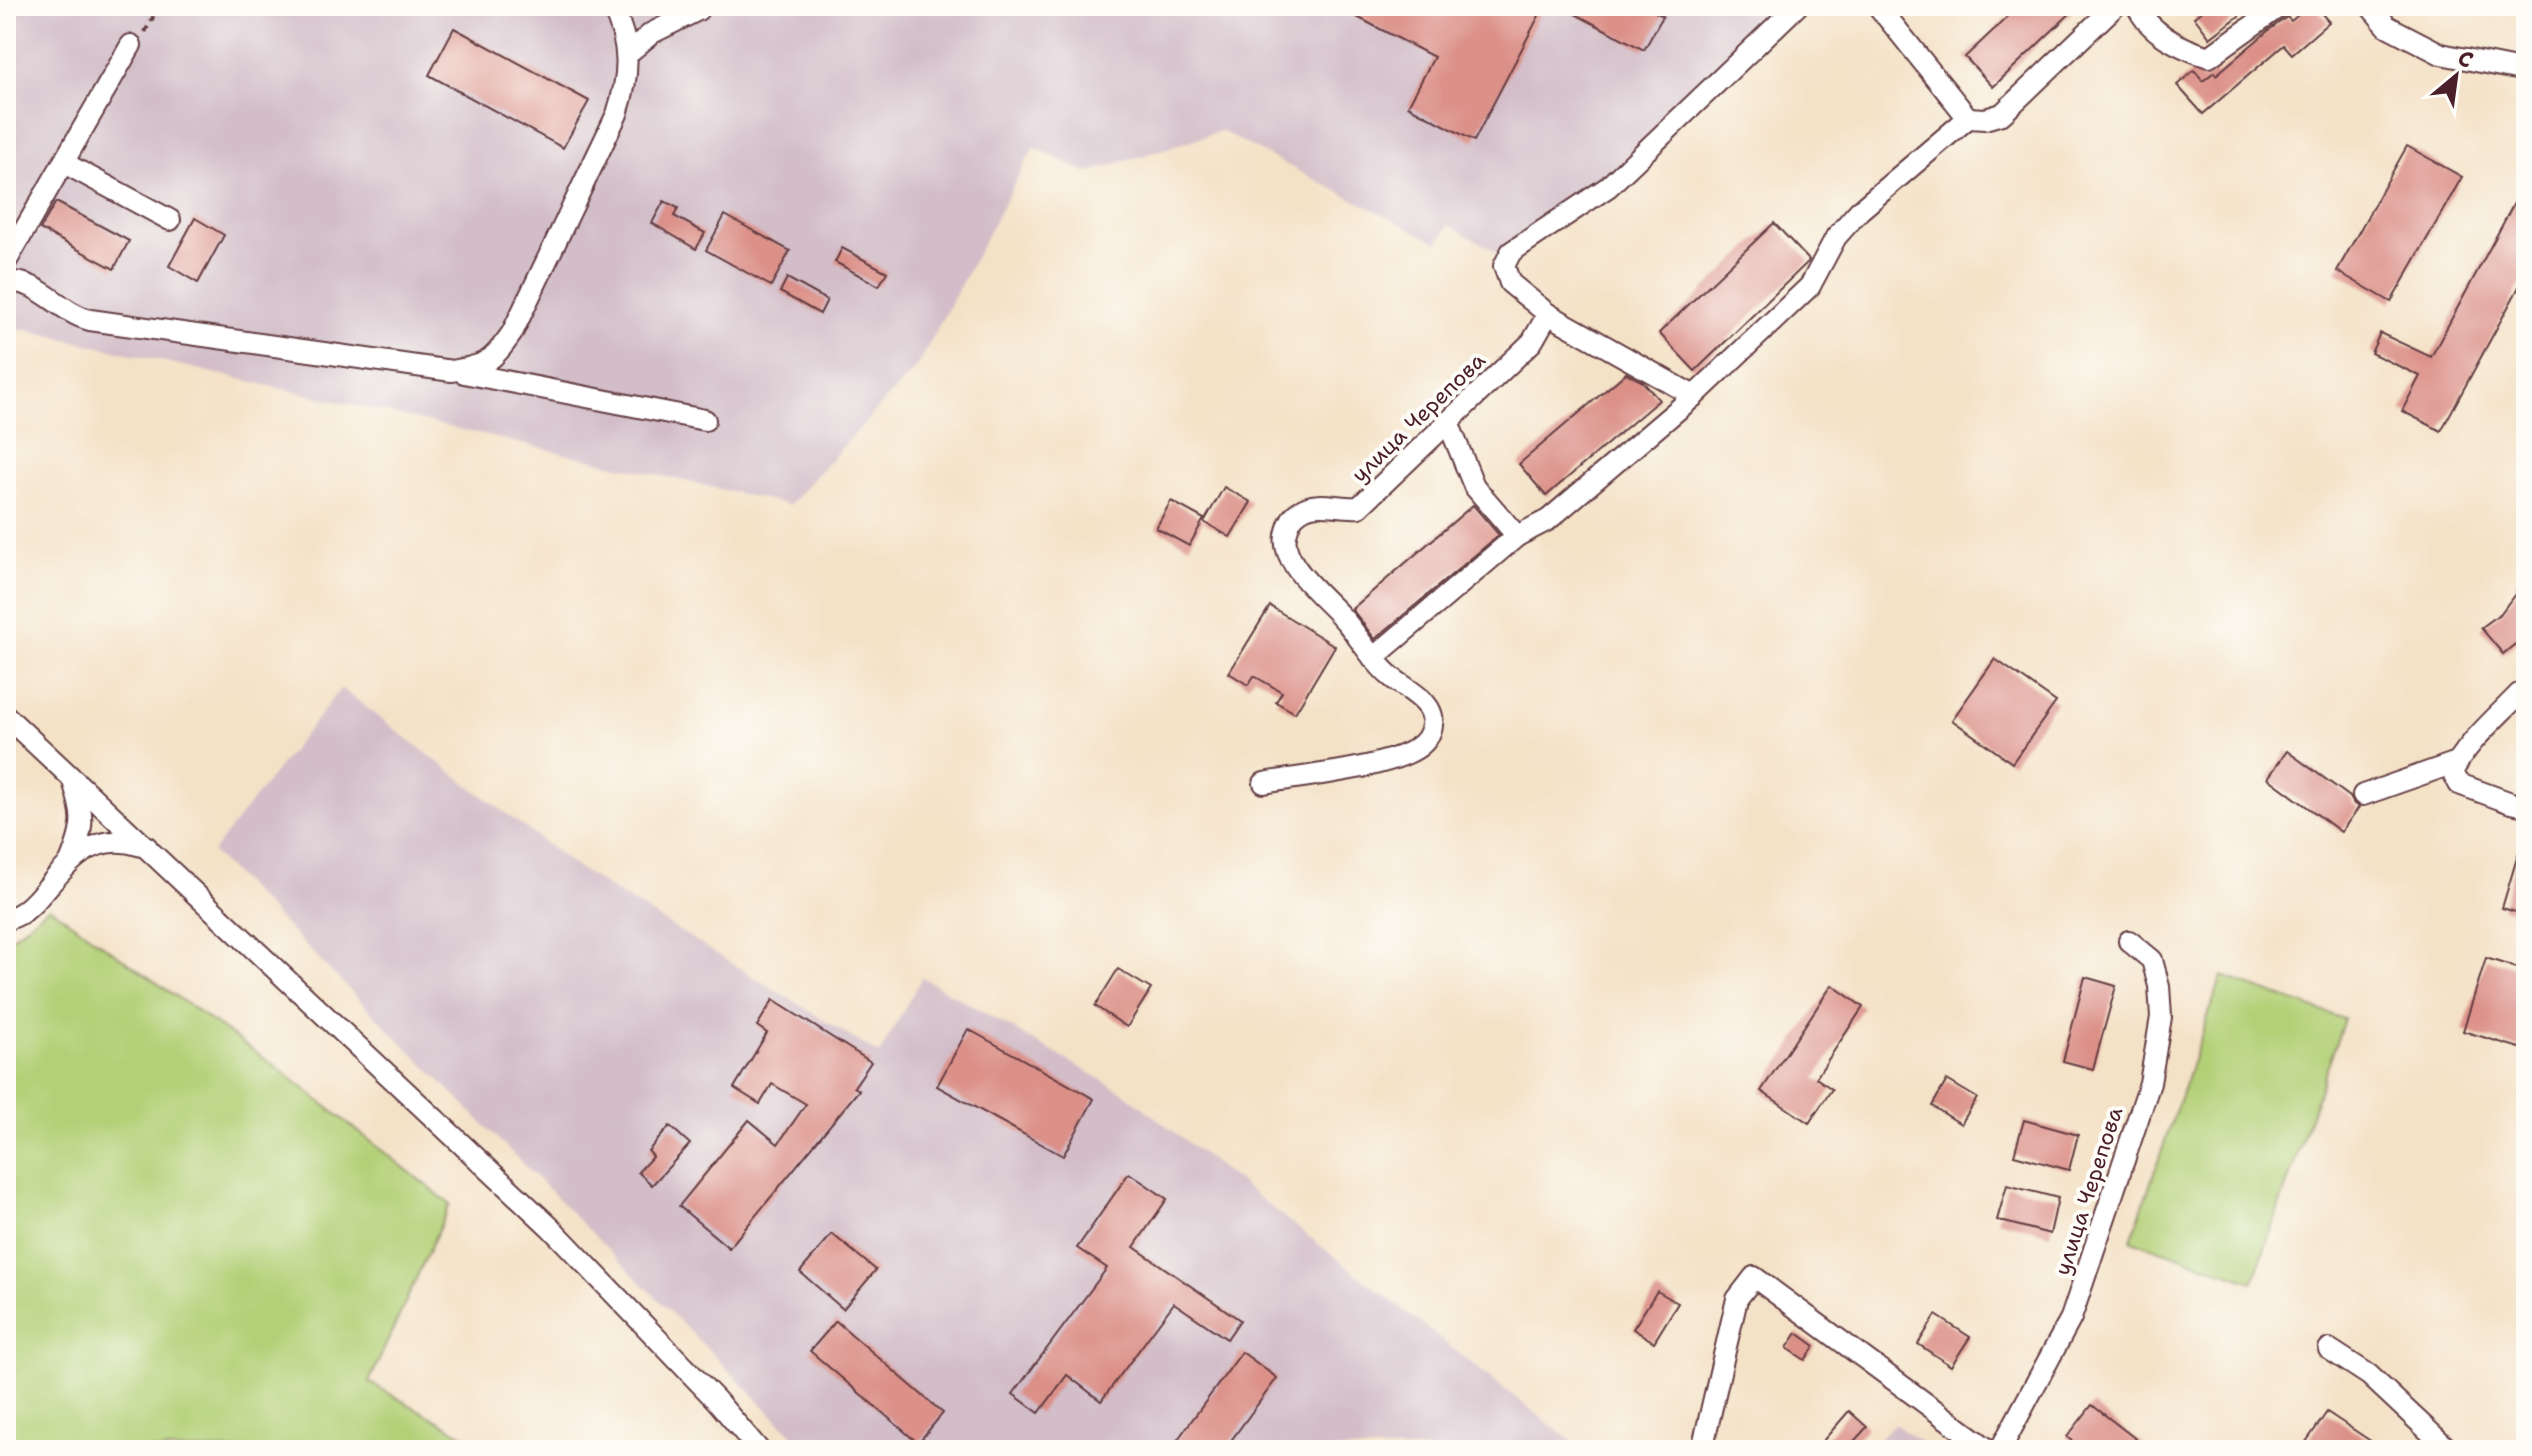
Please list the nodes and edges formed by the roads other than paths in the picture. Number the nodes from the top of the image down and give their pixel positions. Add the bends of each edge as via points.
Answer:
1 (612, 6) edge
2 (1797, 6) edge
3 (1878, 6) edge
4 (2115, 6) edge
5 (2137, 6) edge
6 (2280, 6) edge
7 (2370, 6) edge
8 (698, 10) dead end
9 (131, 45) road end
10 (627, 54) junction
11 (2526, 71) edge
12 (1968, 118) junction
13 (64, 163) junction
14 (170, 220) dead end
15 (6, 262) edge
16 (6, 282) edge
17 (1548, 314) junction
18 (452, 371) junction
19 (1694, 396) junction
20 (705, 420) dead end
21 (1448, 422) junction
22 (1517, 536) junction
23 (1373, 658) junction
24 (2526, 694) edge
25 (6, 716) edge
26 (2457, 762) junction
27 (71, 777) junction
28 (1264, 783) dead end
29 (2363, 795) dead end
30 (2526, 806) edge
31 (147, 847) junction
32 (71, 860) junction
33 (6, 919) edge
34 (2129, 941) dead end
35 (2329, 1349) dead end
36 (759, 1450) edge
37 (1702, 1450) edge
38 (1989, 1450) edge
39 (2000, 1450) edge
40 (2449, 1450) edge

1 - 10 street
2 - 17 street via 1608,187 1511,252 1504,266 1510,283
3 - 12 street
4 - 12 street via 2002,114
5 - 6 street via 2169,41 2209,57
7 - 11 street via 2387,26 2441,54
8 - 10 street via 652,33
9 - 13 street
10 - 18 street via 617,114 512,333 479,367
12 - 19 street via 1859,211 1836,237 1810,286
13 - 14 street
13 - 15 street
16 - 18 street via 27,283 76,317 90,320
17 - 19 street
17 - 21 street, улица Черепова via 1532,342
18 - 20 street
19 - 22 street via 1548,520
21 - 22 street via 1474,486
21 - 23 street, улица Черепова via 1359,507 1318,504 1300,510 1284,540 1299,571
22 - 23 street
23 - 28 street, улица Черепова via 1426,704 1431,733 1423,744 1375,763
24 - 26 street via 2519,694
25 - 27 street
26 - 29 street
26 - 30 street via 2453,772 2459,784
27 - 31 street
27 - 32 street via 82,832
31 - 32 street via 121,841 98,845
31 - 36 street via 551,1228
32 - 33 street via 30,908
34 - 39 street, улица Черепова via 2152,960 2159,986 2161,1017 2150,1083 2071,1318
35 - 40 street via 2369,1375
37 - 38 street via 1737,1299 1754,1277

